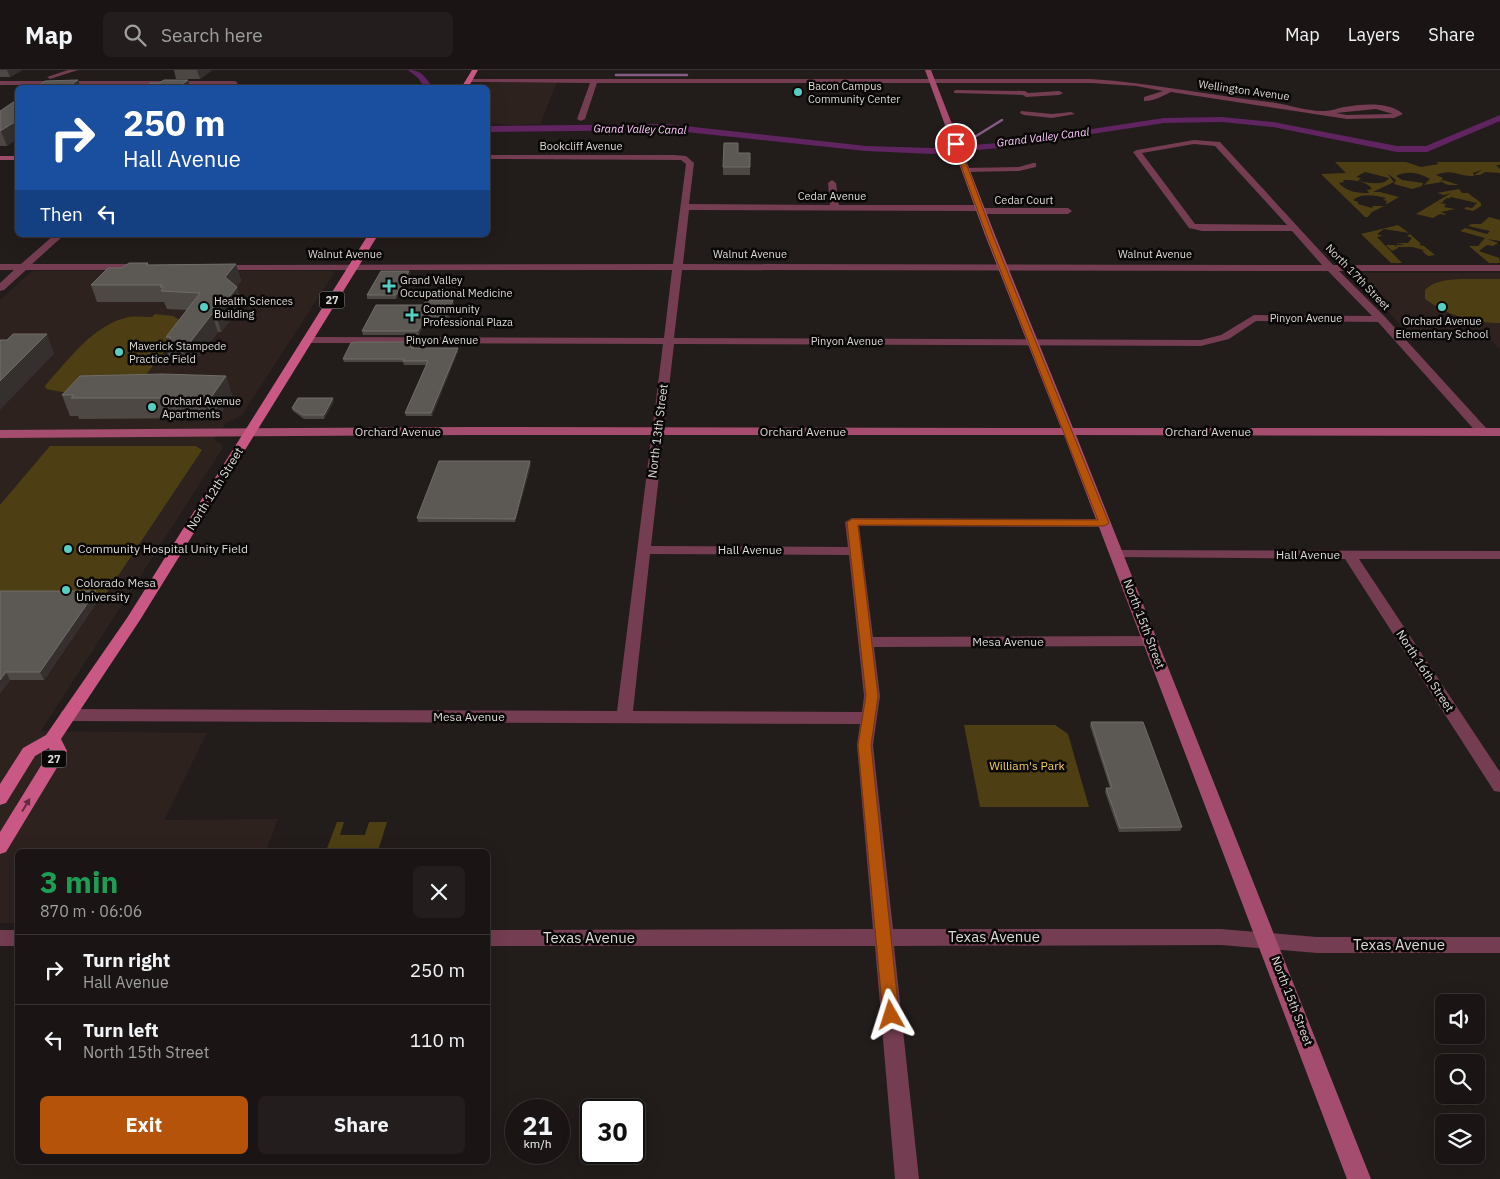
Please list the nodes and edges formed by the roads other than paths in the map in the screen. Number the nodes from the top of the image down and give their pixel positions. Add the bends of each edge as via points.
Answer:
1 (75, 70) edge
2 (475, 70) edge
3 (928, 70) edge
4 (594, 81) junction
5 (932, 81) junction
6 (1018, 81) junction
7 (0, 83) edge
8 (27, 83) junction
9 (466, 84) edge
10 (19, 85) edge
11 (233, 85) edge
12 (15, 86) edge
13 (0, 90) edge
14 (1170, 90) junction
15 (956, 92) dead end
16 (1026, 94) junction
17 (1060, 94) dead end
18 (1276, 95) dead end
19 (1147, 99) dead end
20 (1271, 104) junction
21 (1328, 113) junction
22 (1024, 114) junction
23 (1072, 114) dead end
24 (1016, 117) dead end
25 (581, 119) dead end
26 (674, 157) joint
27 (0, 158) edge
28 (15, 158) edge
29 (490, 158) edge
30 (1033, 165) dead end
31 (966, 170) junction
32 (832, 183) dead end
33 (684, 207) junction
34 (835, 208) junction
35 (980, 209) junction
36 (1068, 211) dead end
37 (1295, 228) junction
38 (57, 237) edge
39 (372, 237) edge
40 (0, 267) edge
41 (24, 267) junction
42 (159, 267) edge
43 (207, 267) edge
44 (353, 267) junction
45 (677, 267) junction
46 (1002, 267) junction
47 (1330, 267) junction
48 (1500, 268) edge
49 (0, 288) edge
50 (1381, 319) junction
51 (307, 340) junction
52 (669, 340) junction
53 (1032, 341) junction
54 (0, 428) edge
55 (658, 431) junction
56 (1067, 431) junction
57 (106, 432) junction
58 (249, 432) junction
59 (1483, 432) junction
60 (1500, 432) edge
61 (0, 434) edge
62 (1104, 523) junction
63 (644, 550) junction
64 (856, 551) junction
65 (1117, 554) junction
66 (1350, 555) junction
67 (1500, 555) edge
68 (1151, 641) junction
69 (866, 642) junction
70 (68, 715) junction
71 (624, 717) junction
72 (869, 718) junction
73 (52, 740) junction
74 (1500, 786) edge
75 (0, 798) edge
76 (0, 847) edge
77 (0, 938) edge
78 (15, 938) edge
79 (490, 938) edge
80 (884, 938) junction
81 (1268, 941) junction
82 (1500, 945) edge
83 (908, 1179) edge
84 (1359, 1179) edge

1 - 8 street
2 - 9 main road
3 - 5 street, North 15th Street
4 - 5 street, Wellington Avenue
4 - 9 street, Wellington Avenue
4 - 25 street
5 - 6 street, Wellington Avenue
5 - 31 street, North 15th Street
6 - 14 street, Wellington Avenue via 1123,83
6 - 16 street
7 - 8 street
8 - 10 street
8 - 11 street
12 - 13 street
14 - 19 street
14 - 20 street, Wellington Avenue
15 - 16 street
16 - 17 street
16 - 22 street via 1030,105
18 - 20 street
20 - 21 street, Wellington Avenue
21 - 21 street, Wellington Avenue via 1355,117 1399,114 1392,109 1380,108 1346,108
22 - 23 street
22 - 24 street
26 - 29 street, Bookcliff Avenue
26 - 33 street, North 13th Street via 690,163
27 - 28 street
30 - 31 street via 1019,169
31 - 35 street, North 15th Street
32 - 34 street
33 - 34 street, Cedar Avenue
33 - 45 street, North 13th Street
34 - 35 street, Cedar Avenue
35 - 36 street, Cedar Court
35 - 46 street, North 15th Street
37 - 37 street, North 17th Street via 1217,144 1194,142 1137,152 1192,226
37 - 47 street, North 17th Street
38 - 41 street
39 - 44 main road, North 12th Street / 27
40 - 41 street
41 - 42 street
41 - 49 street
43 - 44 street, Walnut Avenue
44 - 45 street, Walnut Avenue
44 - 51 main road, North 12th Street / 27
45 - 46 street, Walnut Avenue
45 - 52 street, North 13th Street
46 - 47 street, Walnut Avenue
46 - 53 street, North 15th Street
47 - 48 street, Walnut Avenue
47 - 50 street, North 17th Street
50 - 53 street, Pinyon Avenue via 1254,318 1225,337 1201,342
50 - 59 street, North 17th Street
51 - 52 street, Pinyon Avenue
51 - 58 main road, North 12th Street / 27
52 - 53 street, Pinyon Avenue
52 - 55 street, North 13th Street
53 - 56 street, North 15th Street
54 - 57 street, Orchard Avenue via 70,428
55 - 56 street, Orchard Avenue
55 - 58 street, Orchard Avenue
55 - 63 street, North 13th Street
56 - 59 street, Orchard Avenue
56 - 62 street, North 15th Street
57 - 58 street, Orchard Avenue
57 - 61 street, Orchard Avenue
58 - 70 main road, North 12th Street / 27 via 133,620
59 - 60 street, Orchard Avenue
62 - 64 street via 852,522
62 - 65 street, North 15th Street
63 - 64 street, Hall Avenue
63 - 71 street, North 13th Street
64 - 69 street
65 - 66 street, Hall Avenue
65 - 68 street, North 15th Street
66 - 67 street, Hall Avenue
66 - 74 street, North 16th Street
68 - 69 street, Mesa Avenue
68 - 81 street, North 15th Street
69 - 72 street via 872,696
70 - 71 street, Mesa Avenue
70 - 73 main road, North 12th Street / 27
71 - 72 street, Mesa Avenue
72 - 80 street via 865,745
73 - 75 main road, 27 via 28,752
76 -> 73 main road, 27 via 59,751
77 - 78 street
79 - 80 street, Texas Avenue
80 - 81 street, Texas Avenue via 1222,937
80 - 83 street
81 - 82 street, Texas Avenue via 1317,945
81 - 84 street, North 15th Street

